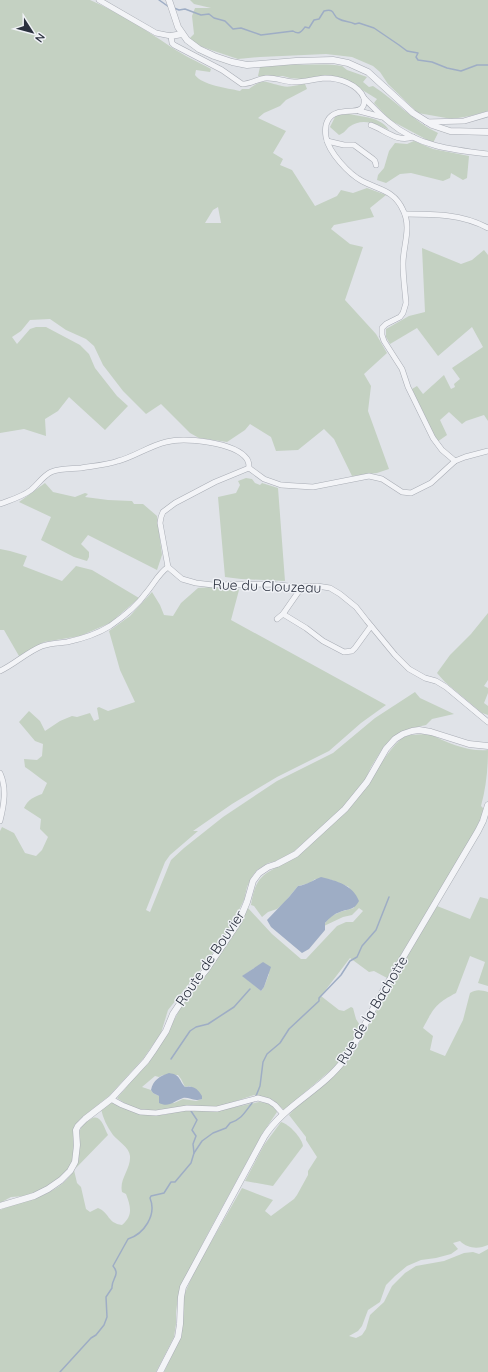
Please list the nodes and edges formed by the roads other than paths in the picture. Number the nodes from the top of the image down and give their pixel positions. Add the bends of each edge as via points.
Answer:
1 (99, 0) edge
2 (170, 2) edge
3 (182, 34) junction
4 (171, 36) junction
5 (364, 98) junction
6 (359, 111) junction
7 (488, 114) edge
8 (383, 117) junction
9 (425, 122) junction
10 (371, 125) dead end
11 (488, 132) edge
12 (413, 137) junction
13 (327, 141) junction
14 (488, 154) edge
15 (376, 166) dead end
16 (405, 214) junction
17 (488, 228) edge
18 (488, 451) edge
19 (455, 461) junction
20 (249, 468) junction
21 (0, 504) edge
22 (168, 567) junction
23 (299, 587) junction
24 (283, 614) junction
25 (277, 619) dead end
26 (370, 626) junction
27 (0, 671) edge
28 (488, 722) edge
29 (488, 746) edge
30 (0, 773) edge
31 (488, 805) edge
32 (0, 821) edge
33 (111, 1099) junction
34 (283, 1114) junction
35 (0, 1206) edge
36 (160, 1372) edge

1 - 4 street via 156,33
2 - 3 street
3 - 4 street
3 - 9 street via 202,51 239,64 322,60 355,65 374,76
4 - 5 street via 174,45 222,70 242,84 250,84 265,78 299,82 330,78 354,86
5 - 6 street via 365,103
5 - 8 street
6 - 8 street
6 - 13 street via 333,114 326,124
7 - 9 street via 464,121
8 - 12 street
9 - 11 street via 450,131
10 - 12 street via 399,139
12 - 14 street via 440,148
13 - 15 street via 354,145 373,159
13 - 16 street via 347,170 361,181 390,193
16 - 17 street via 458,217
16 - 19 street via 405,309 400,317 382,328 382,335 402,369 433,438
18 - 19 street
19 - 20 street via 431,483 411,493 402,492 387,481 369,476 313,487 281,485 264,479
20 - 21 street via 246,458 228,447 176,440 152,446 119,461 58,470 45,475 30,491
20 - 22 street via 215,482 163,512 160,524
22 - 23 street, Rue du Clouzeau via 182,579 196,583
22 - 27 street via 136,604 109,626 79,640 44,645
23 - 24 street
23 - 26 street, Rue du Clouzeau via 330,588 356,607
24 - 25 street
24 - 26 street via 344,652 355,648
26 - 28 street, Rue du Clouzeau via 409,669 446,687
29 - 33 street, Route de Bouvier via 469,744 419,730 395,739 367,782 345,809 296,854 268,867 253,881 238,921 173,1014 166,1031 146,1061
30 - 32 street via 5,790
31 - 34 street, Rue de la Bachotte via 478,831 347,1056 325,1080
33 - 34 street via 140,1112 156,1113 187,1108 217,1109 258,1098 274,1105
33 - 35 street, Route de Bouvier via 78,1126 75,1162 61,1180 34,1196
34 - 36 street, Rue de la Bachotte via 264,1137 183,1287 178,1337

